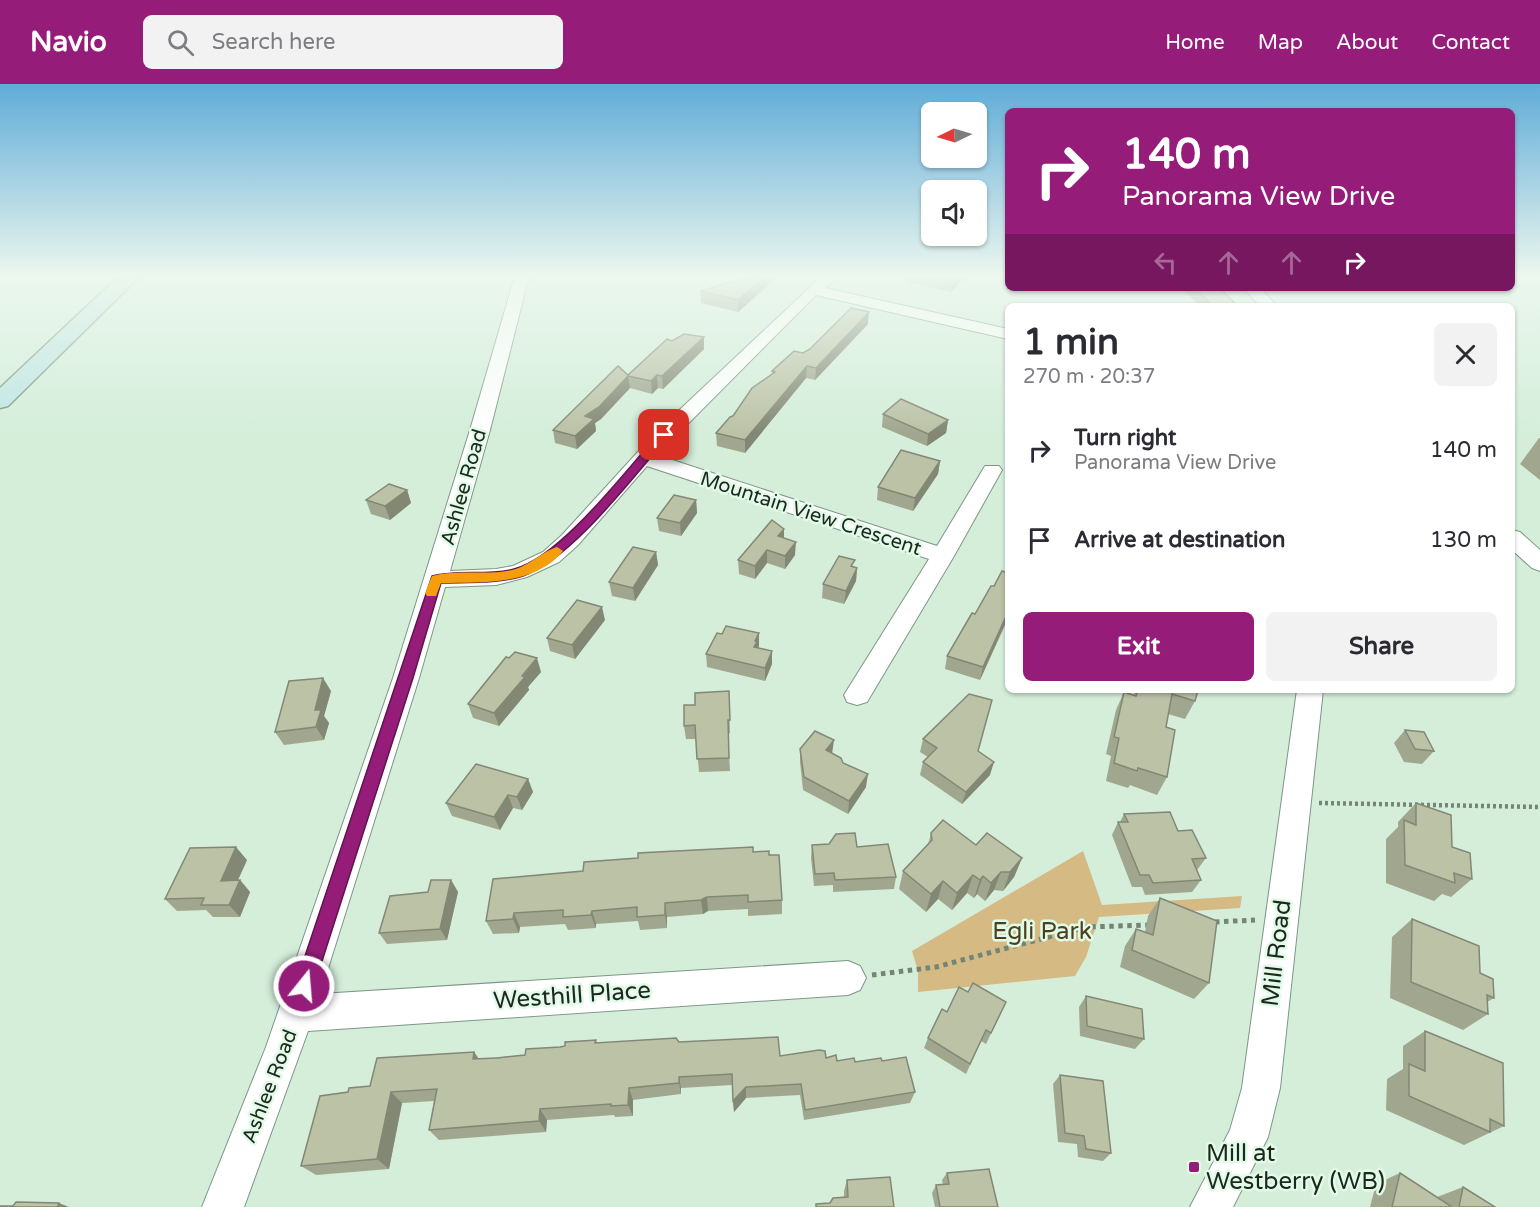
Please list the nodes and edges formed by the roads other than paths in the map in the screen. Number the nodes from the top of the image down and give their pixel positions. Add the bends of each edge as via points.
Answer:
1 (75, 328) edge
2 (507, 328) edge
3 (774, 328) edge
4 (983, 328) edge
5 (1005, 333) edge
6 (0, 401) edge
7 (645, 458) junction
8 (992, 470) dead end
9 (1515, 540) edge
10 (943, 556) junction
11 (1540, 563) edge
12 (436, 579) junction
13 (1310, 693) edge
14 (857, 695) dead end
15 (848, 978) road end
16 (296, 1014) junction
17 (223, 1207) edge
18 (1211, 1207) edge

1 - 6 street
2 - 12 street, Ashlee Road
3 - 7 street
4 - 5 street
7 - 10 street, Mountain View Crescent
7 - 12 street via 570,540 543,562 519,573 496,577
8 - 10 street
9 - 11 street
10 - 14 street
12 - 16 street, Ashlee Road
13 - 18 street, Mill Road via 1261,1088 1248,1137
15 - 16 street, Westhill Place
16 - 17 street, Ashlee Road

